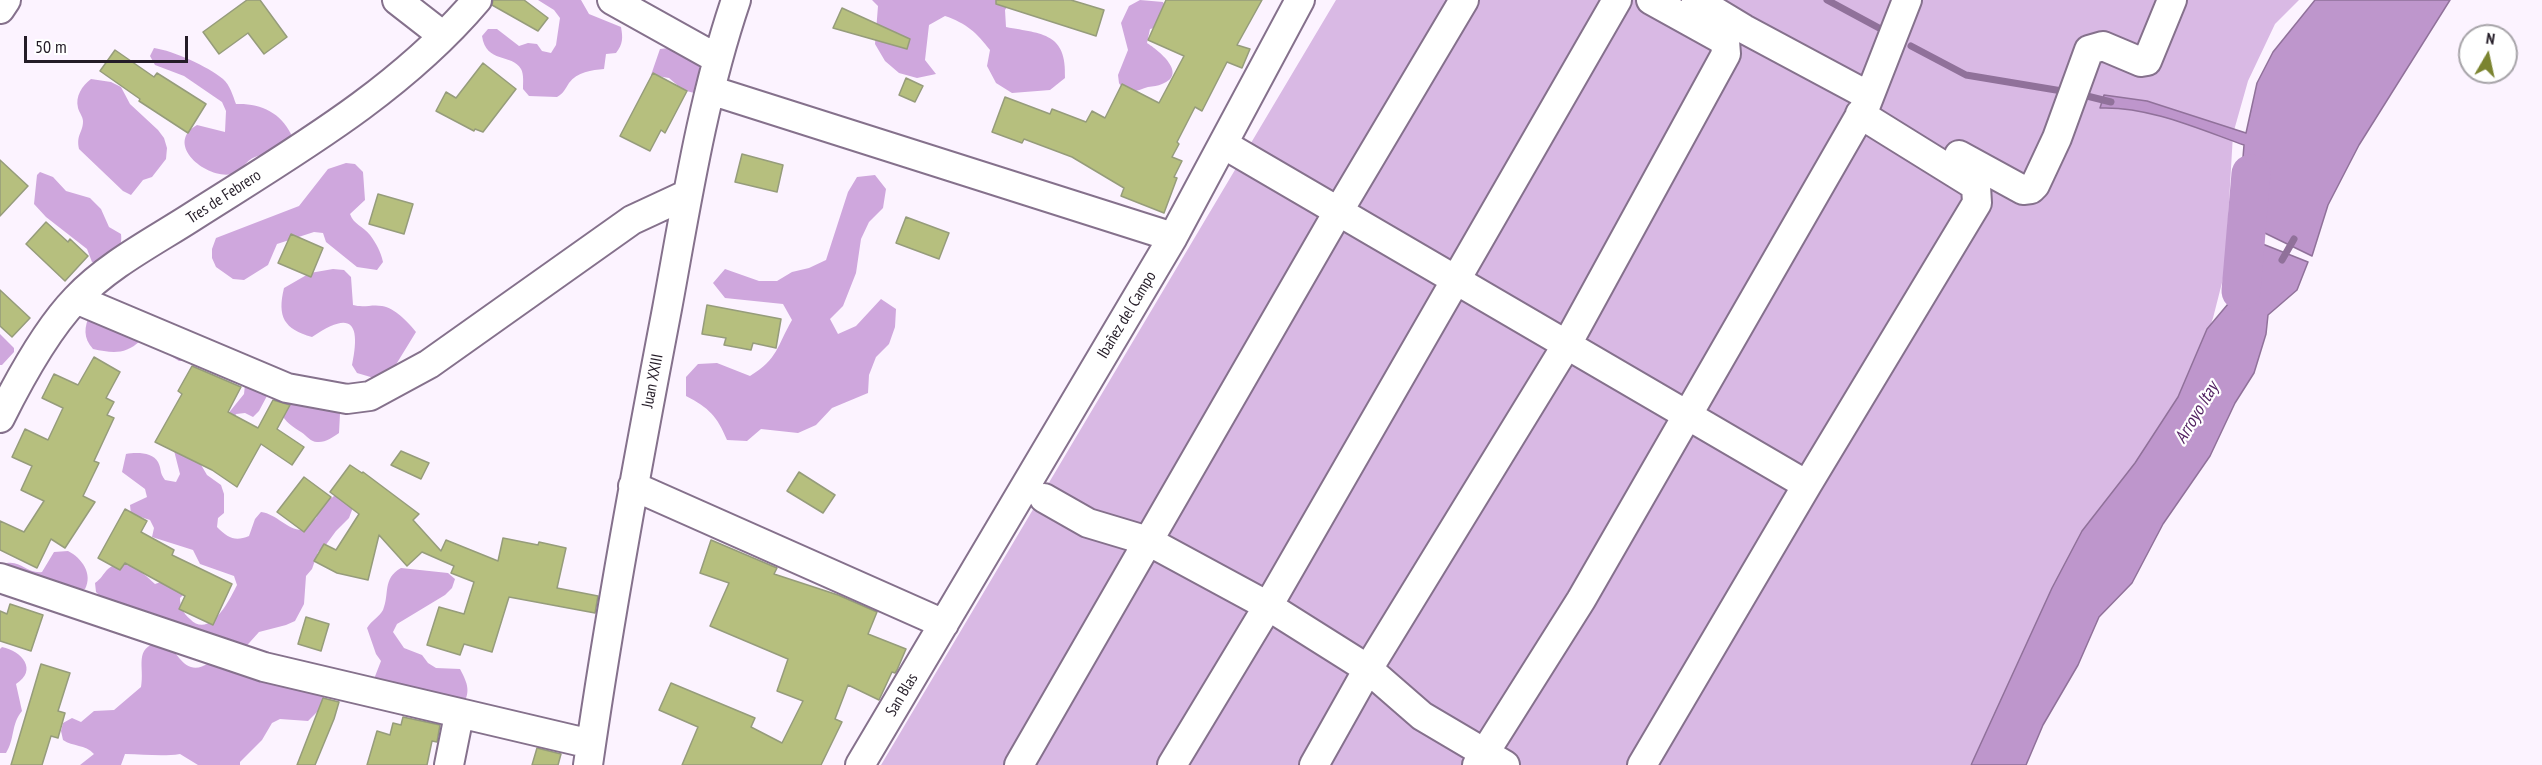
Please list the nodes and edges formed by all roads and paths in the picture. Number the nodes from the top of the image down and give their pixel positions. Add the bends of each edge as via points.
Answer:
1 (6, 0) edge
2 (397, 0) edge
3 (477, 0) edge
4 (612, 0) edge
5 (735, 0) edge
6 (1300, 0) edge
7 (1464, 0) edge
8 (1617, 0) edge
9 (1651, 0) edge
10 (1696, 0) edge
11 (1907, 0) edge
12 (2172, 0) edge
13 (0, 9) edge
14 (442, 35) junction
15 (716, 57) junction
16 (710, 90) junction
17 (1865, 105) junction
18 (1223, 144) junction
19 (688, 194) junction
20 (1338, 212) junction
21 (1173, 237) junction
22 (1455, 281) junction
23 (76, 299) junction
24 (1566, 346) junction
25 (1688, 416) junction
26 (0, 418) edge
27 (1807, 485) junction
28 (633, 486) junction
29 (1044, 498) dead end
30 (1148, 540) junction
31 (0, 578) edge
32 (1268, 606) junction
33 (944, 624) junction
34 (1368, 669) junction
35 (459, 715) junction
36 (590, 755) edge
37 (1488, 761) edge
38 (866, 763) edge
39 (449, 765) edge
40 (1019, 765) edge
41 (1172, 765) edge
42 (1314, 765) edge
43 (1642, 765) edge

1 - 13 street
2 - 14 street
3 - 14 street, Tres de Febrero
4 - 15 street
5 - 15 street, Juan XXIII
6 - 18 street, Ibañez del Campo
7 - 20 street
8 - 22 street
9 - 24 street via 1725,41 1726,54
10 - 17 street
11 - 17 street
12 - 17 street via 2147,61 2103,46 2088,50 2057,138 2031,189 2023,190
14 - 23 street, Tres de Febrero via 387,86 318,136 109,271
15 - 16 street, Juan XXIII
16 - 19 street, Juan XXIII
16 - 21 street
17 - 25 street
17 - 27 street via 1976,186 1977,203
18 - 20 street
18 - 21 street, Ibañez del Campo
19 - 23 street via 632,220 429,364 370,396 347,399 287,388
19 - 28 street, Juan XXIII
20 - 22 street
20 - 30 street
21 - 33 street, Ibañez del Campo
22 - 24 street
22 - 32 street
23 - 26 street, Tres de Febrero via 16,387
24 - 25 street
24 - 34 street
25 - 27 street
25 - 37 street
27 - 43 street
28 - 33 street
28 - 36 street, Juan XXIII
29 - 30 street via 1088,523
30 - 32 street
30 - 40 street
31 - 35 street via 264,667
32 - 34 street
32 - 41 street
33 - 38 street, San Blas
34 - 37 street via 1422,716
34 - 42 street
35 - 36 street
35 - 39 street

